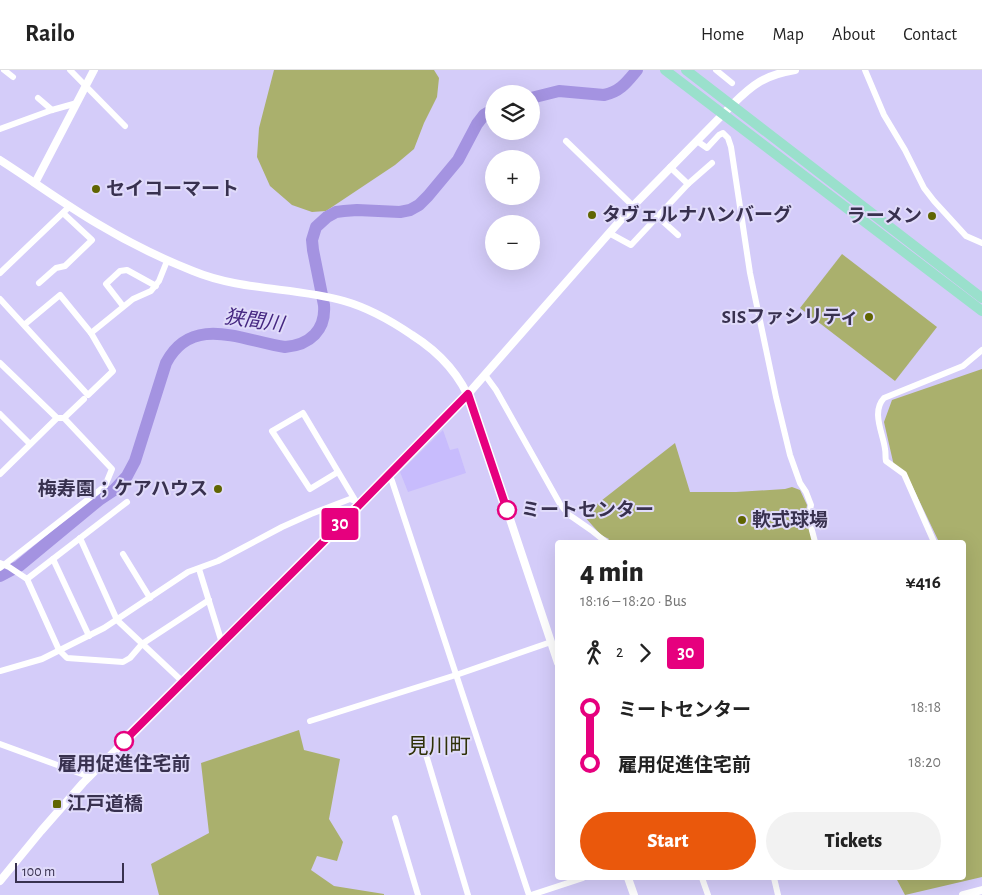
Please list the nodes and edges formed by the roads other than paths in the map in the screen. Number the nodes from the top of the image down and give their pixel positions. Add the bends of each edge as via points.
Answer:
1 (4, 70) edge
2 (70, 70) edge
3 (94, 70) edge
4 (665, 70) edge
5 (686, 70) edge
6 (716, 70) edge
7 (796, 70) edge
8 (865, 70) edge
9 (13, 77) dead end
10 (732, 83) dead end
11 (86, 85) junction
12 (38, 98) dead end
13 (77, 103) junction
14 (732, 104) junction
15 (52, 110) junction
16 (723, 114) junction
17 (125, 126) dead end
18 (0, 129) edge
19 (566, 141) dead end
20 (698, 141) junction
21 (0, 160) edge
22 (712, 163) dead end
23 (670, 168) junction
24 (35, 183) junction
25 (688, 184) junction
26 (70, 206) junction
27 (633, 206) junction
28 (63, 214) junction
29 (658, 217) junction
30 (609, 233) junction
31 (678, 235) dead end
32 (982, 243) edge
33 (167, 260) junction
34 (0, 273) edge
35 (39, 283) dead end
36 (156, 286) junction
37 (982, 298) edge
38 (0, 299) edge
39 (123, 306) junction
40 (982, 311) edge
41 (24, 325) junction
42 (91, 333) junction
43 (982, 350) edge
44 (1, 365) edge
45 (485, 375) junction
46 (468, 394) junction
47 (84, 399) dead end
48 (0, 414) edge
49 (60, 418) junction
50 (30, 444) junction
51 (338, 472) junction
52 (0, 474) edge
53 (389, 474) junction
54 (127, 502) dead end
55 (358, 502) junction
56 (80, 538) junction
57 (604, 540) edge
58 (814, 540) edge
59 (933, 540) edge
60 (123, 554) dead end
61 (53, 559) junction
62 (3, 566) edge
63 (199, 569) junction
64 (24, 577) junction
65 (150, 598) junction
66 (209, 600) junction
67 (117, 620) junction
68 (89, 636) junction
69 (551, 642) junction
70 (222, 643) junction
71 (142, 644) junction
72 (60, 650) junction
73 (555, 654) edge
74 (0, 671) edge
75 (456, 675) junction
76 (183, 682) junction
77 (310, 721) dead end
78 (0, 744) edge
79 (424, 748) dead end
80 (90, 777) junction
81 (395, 818) dead end
82 (577, 880) edge
83 (629, 880) edge
84 (703, 880) edge
85 (774, 880) edge
86 (0, 881) edge
87 (982, 890) edge
88 (974, 894) edge
89 (418, 895) edge
90 (468, 895) edge
91 (530, 895) edge
92 (634, 895) edge
93 (708, 895) edge
94 (778, 895) edge
95 (963, 895) edge

1 - 9 street
2 - 11 street
3 - 11 street
4 - 16 highway
5 - 14 highway
6 - 10 street
7 - 14 street via 772,75 748,88
8 - 32 street via 884,115 924,188 966,236
11 - 13 street
11 - 17 street
12 - 15 street
13 - 15 street
13 - 24 street
14 - 16 street
14 - 37 highway
15 - 18 street
16 - 20 street
16 - 40 highway
19 - 27 street
20 - 23 street
20 - 58 street via 707,148 723,133 731,147 750,273 776,397 790,455 811,505 808,515
21 - 24 street
22 - 25 street
23 - 25 street
23 - 27 street
24 - 26 street
25 - 29 street
26 - 28 street
26 - 33 street via 138,247
27 - 30 street
28 - 34 street
28 - 35 street via 92,240 65,266 56,268
29 - 30 street via 631,245
29 - 31 street
30 - 45 street
33 - 36 street
33 - 46 street via 228,282 311,294 378,314 438,354
36 - 39 street
36 - 39 street via 127,270 120,271 106,284
38 - 41 street
39 - 42 street
41 - 42 street via 60,295
41 - 42 street via 88,395 113,371
43 - 59 street via 963,366 884,398 878,408 886,462 904,474
44 - 49 street
45 - 46 street
45 - 57 street via 560,504 568,514
46 - 53 street
46 - 69 street
47 - 49 street
48 - 50 street
49 - 50 street
49 - 62 street via 112,469 106,486
50 - 52 street
51 - 51 street via 303,413 272,431 310,489
51 - 55 street
53 - 55 street
53 - 75 street
54 - 56 street
55 - 63 street via 350,499 311,514
55 - 70 street
56 - 61 street
56 - 67 street
60 - 65 street
61 - 64 street
61 - 68 street
62 - 64 street
63 - 65 street via 188,572
63 - 66 street
64 - 72 street
65 - 67 street
66 - 70 street
66 - 71 street
67 - 68 street
67 - 71 street
68 - 72 street
69 - 73 street
69 - 75 street
70 - 76 street
71 - 72 street via 122,662 67,658
71 - 76 street
72 - 74 street via 42,659
75 - 77 street
75 - 91 street
76 - 80 street
78 - 80 street
79 - 90 street
80 - 86 street
81 - 89 street
82 - 91 street
83 - 92 street
84 - 93 street
85 - 94 street
87 - 88 street
88 - 95 street

